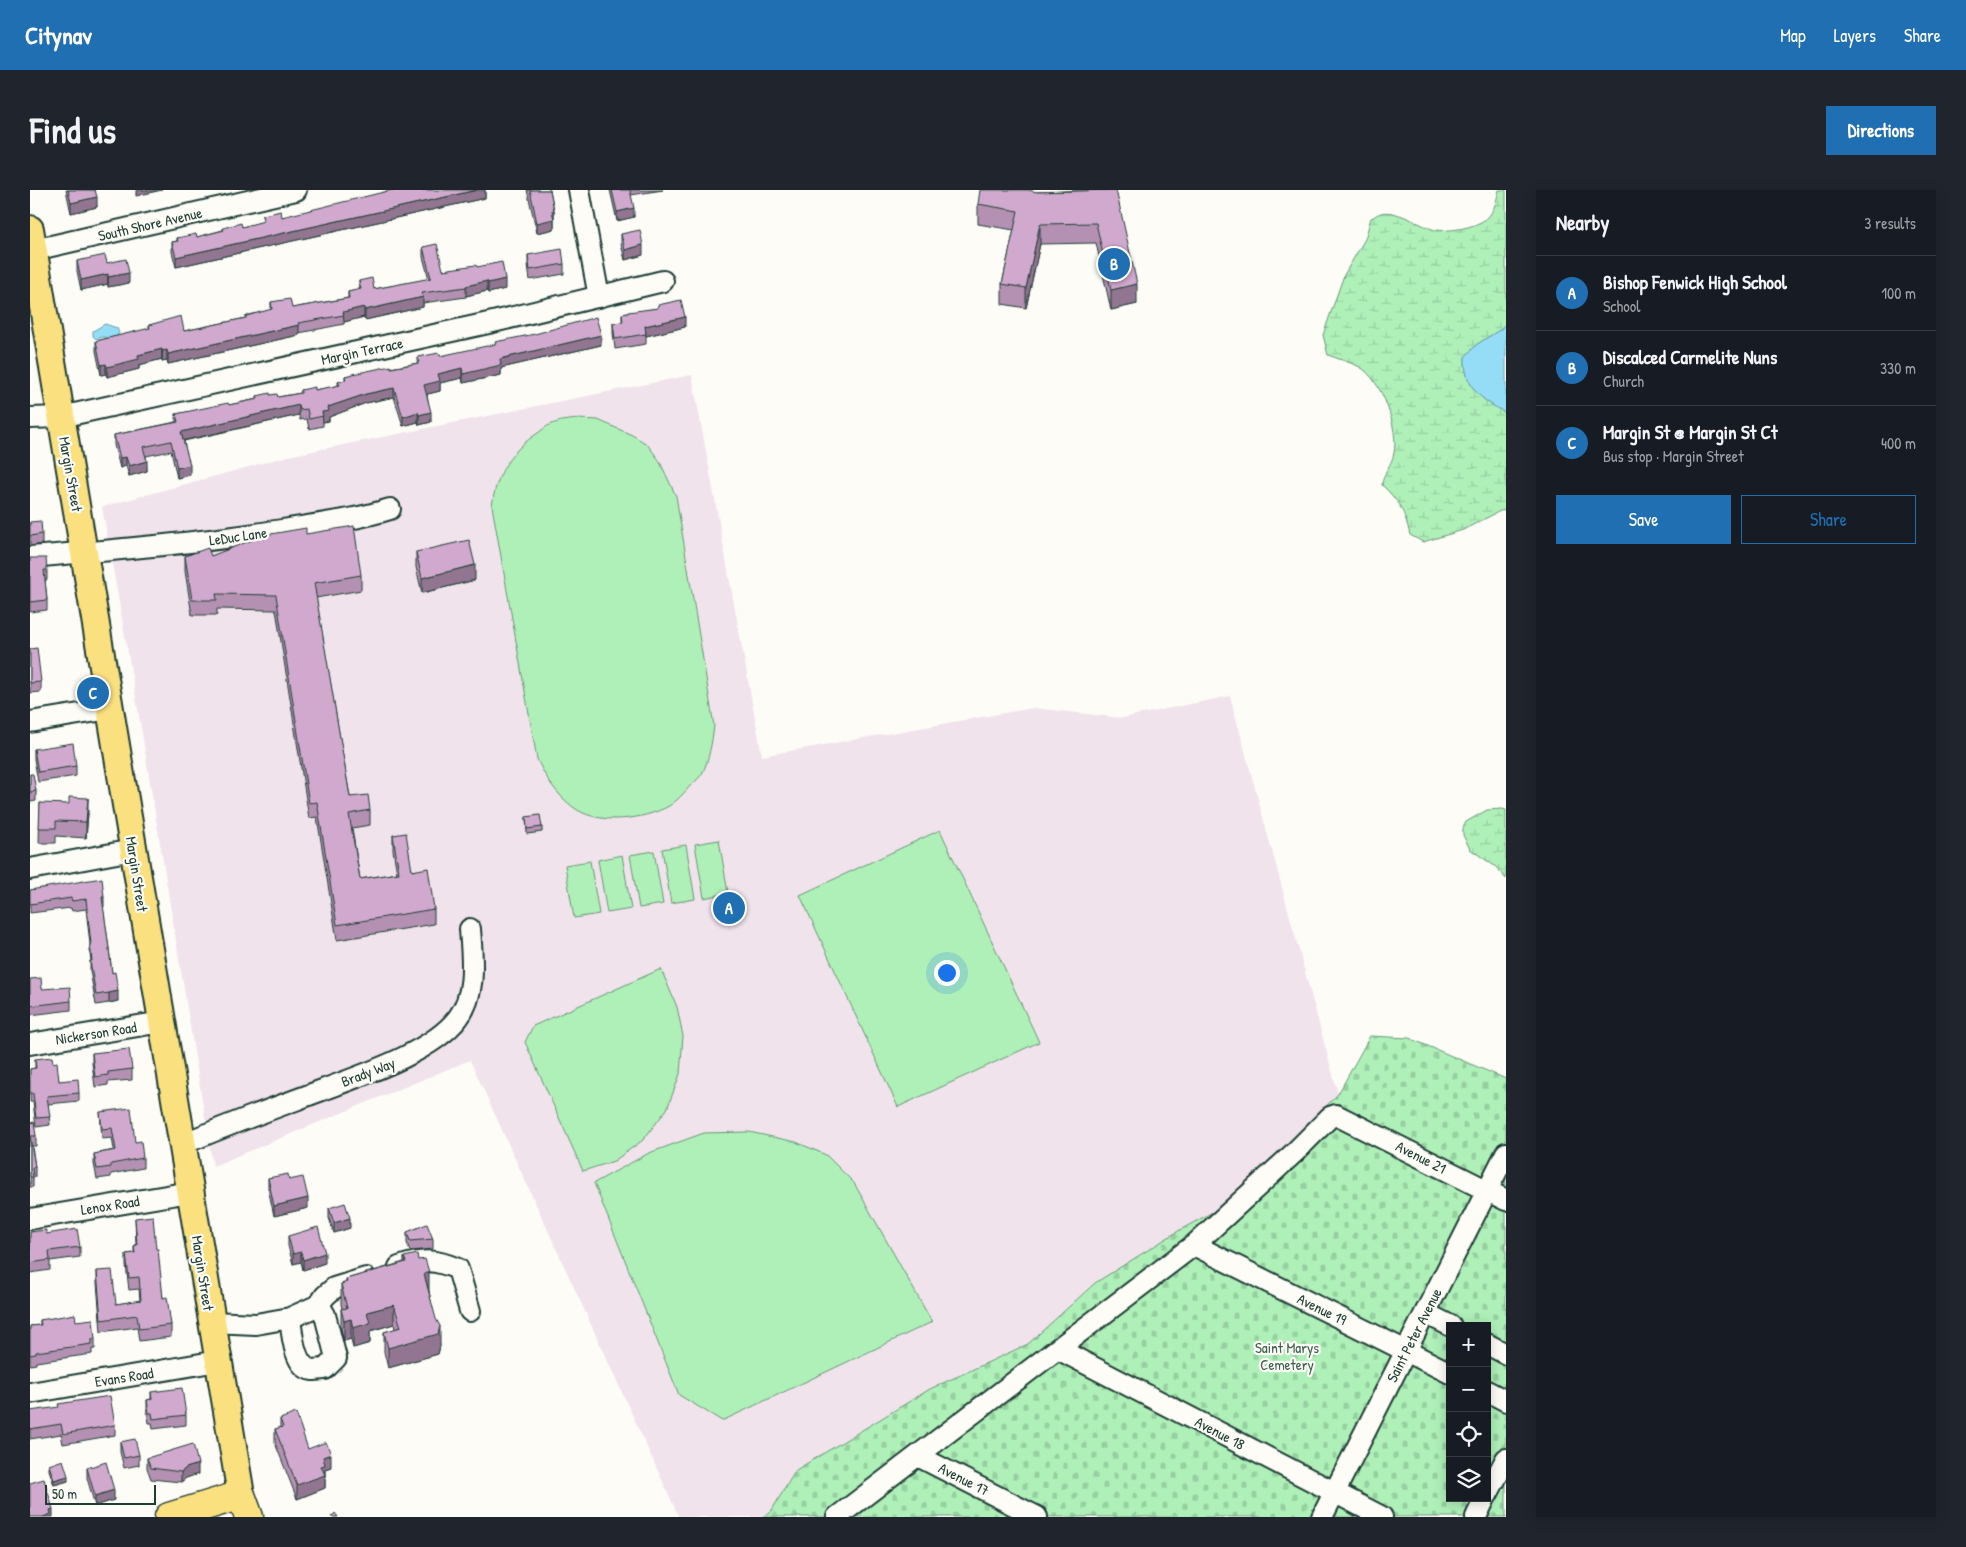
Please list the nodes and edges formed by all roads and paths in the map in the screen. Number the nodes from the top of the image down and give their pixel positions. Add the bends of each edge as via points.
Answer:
1 (296, 190) edge
2 (579, 190) edge
3 (32, 240) edge
4 (663, 281) dead end
5 (599, 297) junction
6 (61, 417) junction
7 (30, 418) edge
8 (390, 509) dead end
9 (84, 551) junction
10 (30, 557) edge
11 (110, 709) junction
12 (30, 722) edge
13 (133, 850) junction
14 (30, 869) edge
15 (470, 929) dead end
16 (162, 1022) junction
17 (30, 1044) edge
18 (183, 1144) junction
19 (1506, 1153) edge
20 (1488, 1191) junction
21 (190, 1192) junction
22 (1506, 1200) edge
23 (30, 1219) edge
24 (1194, 1246) junction
25 (319, 1305) junction
26 (470, 1311) dead end
27 (1424, 1313) junction
28 (290, 1318) junction
29 (211, 1322) junction
30 (1446, 1324) edge
31 (1491, 1346) edge
32 (1058, 1349) junction
33 (1406, 1351) junction
34 (1506, 1354) edge
35 (218, 1361) junction
36 (1446, 1371) edge
37 (30, 1393) edge
38 (1491, 1393) edge
39 (1506, 1401) edge
40 (918, 1456) junction
41 (1506, 1459) edge
42 (1491, 1487) edge
43 (1334, 1493) junction
44 (1483, 1502) edge
45 (245, 1506) edge
46 (169, 1517) edge
47 (837, 1517) edge
48 (1037, 1517) edge
49 (1322, 1517) edge
50 (1382, 1517) edge
51 (1476, 1517) edge

1 - 3 street, South Shore Avenue
2 - 5 street
3 - 6 main road, Margin Street
4 - 5 street, Margin Terrace
5 - 6 street, Margin Terrace
6 - 7 street, Margin Terrace
6 - 9 main road, Margin Street
8 - 9 street, LeDuc Lane via 329,523 246,535 171,545
9 - 10 street, LeDuc Lane
9 - 11 main road, Margin Street
11 - 12 street
11 - 13 main road, Margin Street
13 - 14 street
13 - 16 main road, Margin Street
15 - 18 street, Brady Way via 472,965 467,999 458,1017 443,1033 402,1059
16 - 17 street, Nickerson Road
16 - 18 main road, Margin Street
18 - 21 main road, Margin Street
19 - 20 street, Saint Peter Avenue
20 - 22 street, Avenue 21
20 - 24 street, Avenue 21 via 1336,1115 1330,1117
20 - 27 street, Saint Peter Avenue
21 - 23 street, Lenox Road
21 - 29 main road, Margin Street
24 - 32 street
24 - 33 street, Avenue 19
25 - 26 street via 334,1288 427,1260 458,1269
25 - 28 street
25 - 28 street via 325,1315 336,1358 324,1369 311,1370 301,1364
27 - 30 street
27 - 33 street, Saint Peter Avenue
28 - 29 street via 256,1324
29 - 35 main road, Margin Street
31 - 34 street
32 - 40 street
32 - 43 street, Avenue 18
33 - 36 street, Avenue 19
33 - 43 street, Saint Peter Avenue
35 - 37 street, Evans Road
35 - 45 main road, Margin Street
38 - 39 street
40 - 47 street
40 - 48 street, Avenue 17
41 - 42 street
43 - 49 street, Saint Peter Avenue
43 - 50 street, Avenue 18
44 - 51 street
45 - 46 highway

